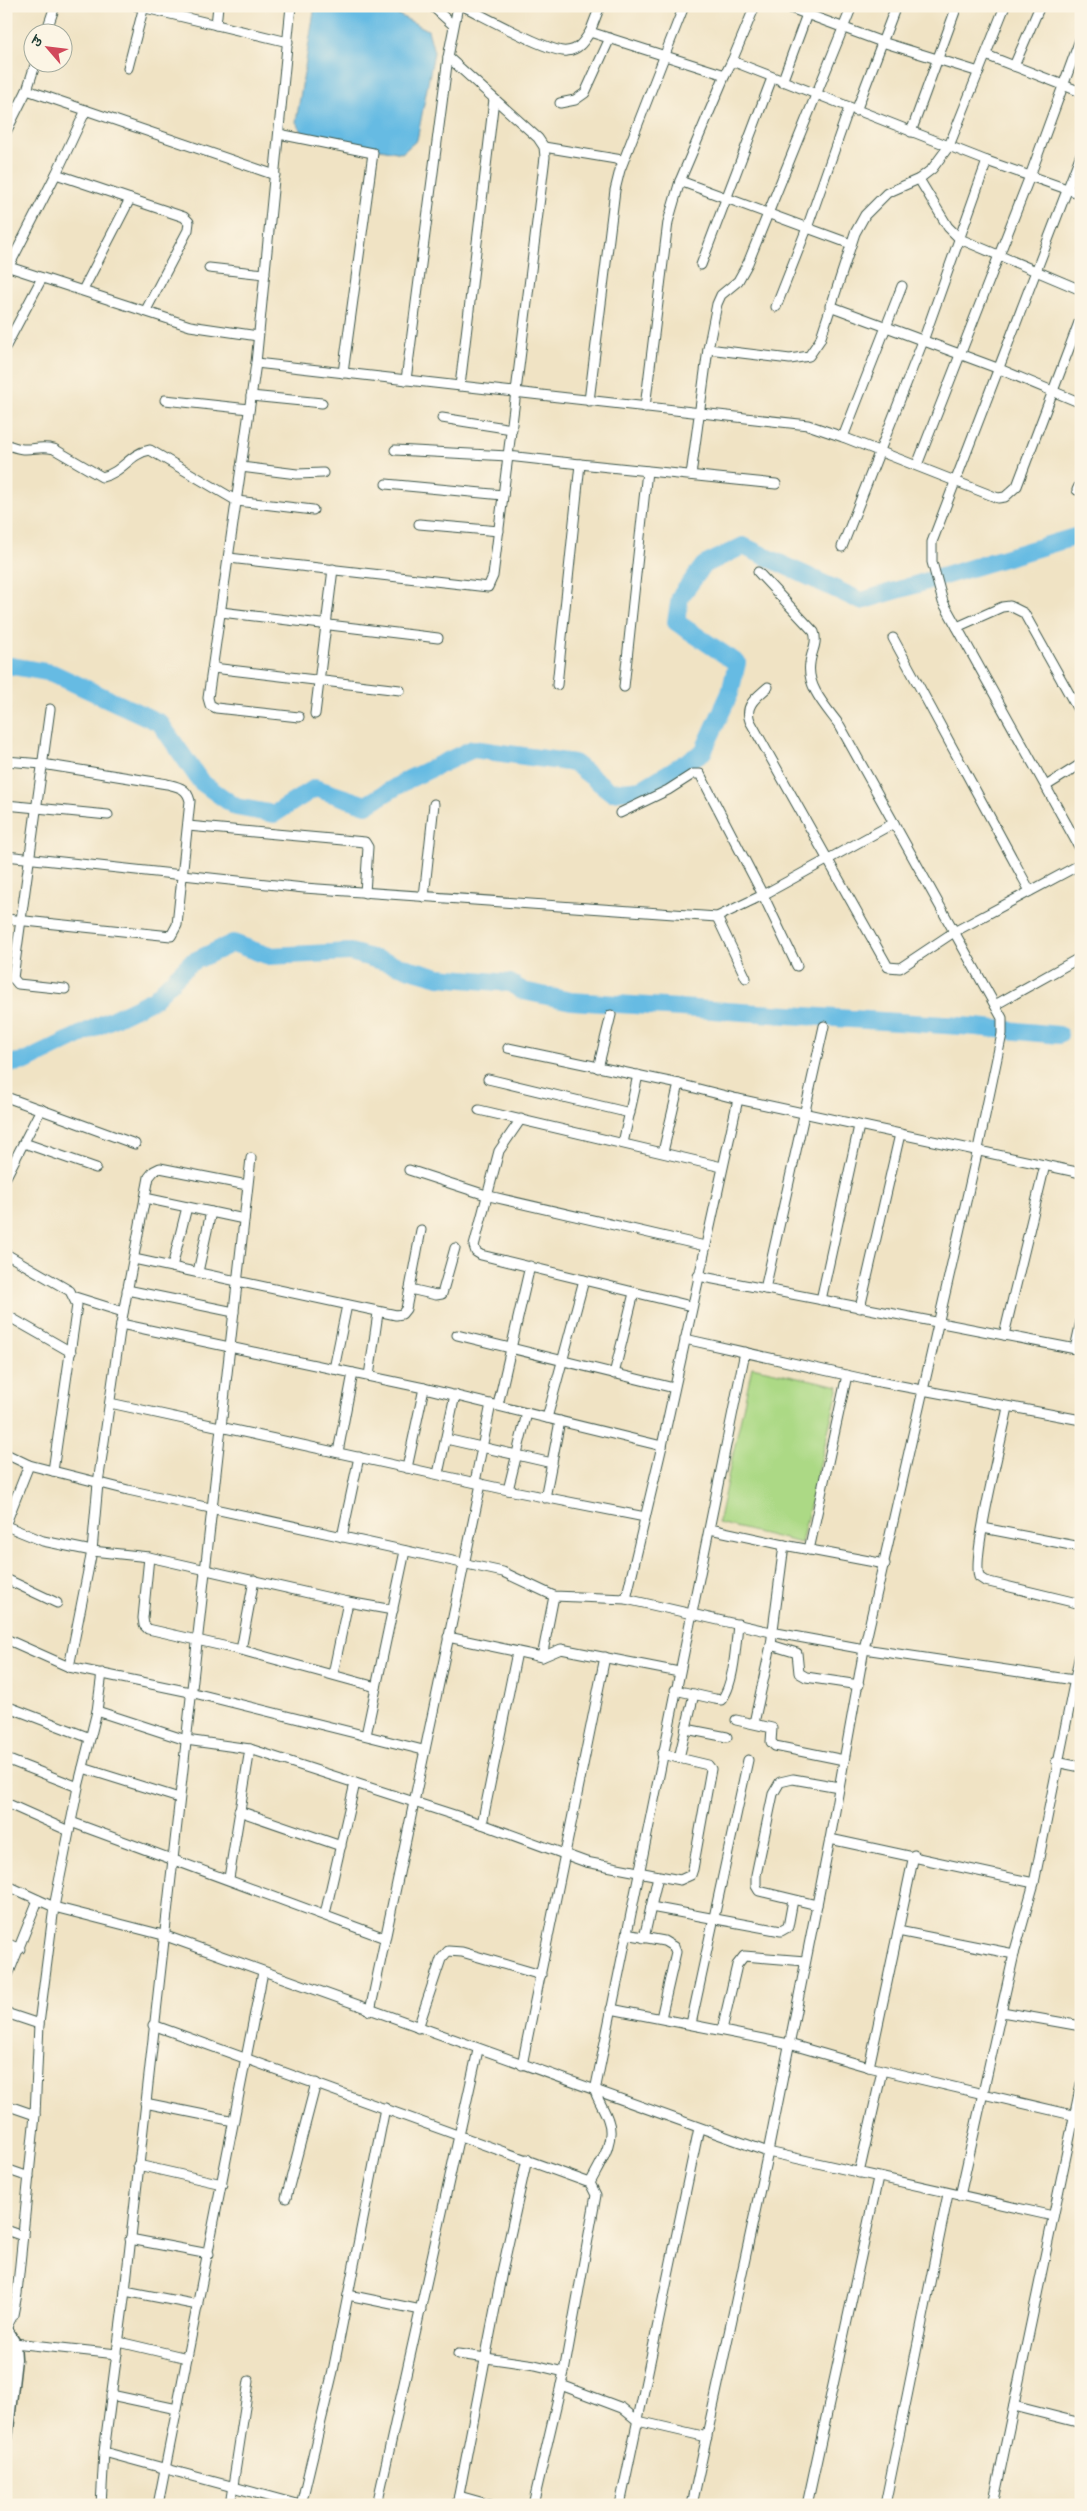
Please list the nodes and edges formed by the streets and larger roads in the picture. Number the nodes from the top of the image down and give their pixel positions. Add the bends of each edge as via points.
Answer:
1 (55, 6) edge
2 (218, 6) edge
3 (291, 6) edge
4 (432, 6) edge
5 (458, 6) edge
6 (463, 6) edge
7 (600, 6) edge
8 (684, 6) edge
9 (755, 6) edge
10 (785, 6) edge
11 (852, 6) edge
12 (896, 6) edge
13 (957, 6) edge
14 (1005, 6) edge
15 (1040, 6) edge
16 (142, 7) edge
17 (809, 10) edge
18 (49, 22) edge
19 (216, 25) junction
20 (453, 25) junction
21 (843, 27) junction
22 (590, 32) junction
23 (1081, 37) edge
24 (610, 38) junction
25 (288, 42) junction
26 (882, 42) junction
27 (665, 55) junction
28 (986, 55) junction
29 (448, 57) junction
30 (938, 58) junction
31 (732, 62) junction
32 (1014, 66) junction
33 (128, 68) dead end
34 (33, 72) edge
35 (979, 72) junction
36 (725, 75) junction
37 (772, 78) junction
38 (782, 82) junction
39 (1063, 85) junction
40 (27, 90) junction
41 (1081, 92) edge
42 (815, 95) junction
43 (494, 99) junction
44 (560, 103) dead end
45 (86, 110) junction
46 (852, 110) junction
47 (6, 132) edge
48 (911, 132) junction
49 (280, 134) junction
50 (949, 146) junction
51 (544, 147) junction
52 (1081, 154) edge
53 (622, 160) junction
54 (987, 161) junction
55 (56, 174) junction
56 (275, 175) junction
57 (1030, 176) junction
58 (920, 179) junction
59 (680, 181) junction
60 (1068, 190) junction
61 (1081, 194) edge
62 (726, 198) junction
63 (130, 199) junction
64 (768, 214) junction
65 (807, 228) junction
66 (960, 239) junction
67 (851, 244) junction
68 (1000, 255) junction
69 (701, 265) dead end
70 (8, 266) edge
71 (209, 268) dead end
72 (1035, 270) junction
73 (265, 274) junction
74 (42, 278) junction
75 (902, 286) dead end
76 (83, 290) junction
77 (1081, 290) edge
78 (830, 306) junction
79 (776, 308) dead end
80 (146, 310) junction
81 (1081, 317) edge
82 (886, 326) junction
83 (258, 336) junction
84 (8, 340) edge
85 (923, 341) junction
86 (708, 349) junction
87 (962, 355) junction
88 (256, 363) junction
89 (997, 368) junction
90 (343, 373) junction
91 (406, 380) junction
92 (460, 386) junction
93 (1052, 391) junction
94 (516, 392) junction
95 (251, 396) junction
96 (165, 400) dead end
97 (589, 401) junction
98 (322, 403) dead end
99 (1081, 403) edge
100 (645, 407) junction
101 (249, 409) junction
102 (699, 414) junction
103 (442, 418) dead end
104 (512, 428) junction
105 (843, 436) junction
106 (6, 444) edge
107 (395, 450) dead end
108 (879, 452) junction
109 (508, 456) junction
110 (580, 464) junction
111 (917, 465) junction
112 (241, 467) junction
113 (647, 470) junction
114 (323, 474) dead end
115 (692, 475) junction
116 (954, 482) junction
117 (386, 484) dead end
118 (776, 484) dead end
119 (503, 495) junction
120 (237, 501) junction
121 (313, 510) dead end
122 (419, 524) dead end
123 (499, 531) junction
124 (842, 547) dead end
125 (229, 558) junction
126 (333, 569) junction
127 (758, 572) dead end
128 (221, 612) junction
129 (326, 626) junction
130 (957, 627) junction
131 (438, 638) dead end
132 (893, 638) dead end
133 (213, 668) junction
134 (319, 682) junction
135 (558, 685) dead end
136 (624, 687) dead end
137 (768, 687) dead end
138 (400, 690) dead end
139 (50, 709) dead end
140 (315, 714) dead end
141 (1081, 715) edge
142 (299, 717) dead end
143 (6, 762) edge
144 (42, 764) junction
145 (1081, 764) edge
146 (1046, 786) junction
147 (434, 804) dead end
148 (6, 805) edge
149 (36, 808) junction
150 (620, 813) dead end
151 (108, 815) dead end
152 (894, 823) junction
153 (188, 826) junction
154 (1081, 850) edge
155 (6, 856) edge
156 (28, 859) junction
157 (829, 859) junction
158 (1081, 864) edge
159 (182, 875) junction
160 (1030, 891) junction
161 (365, 893) junction
162 (763, 895) junction
163 (424, 897) junction
164 (717, 917) junction
165 (6, 919) edge
166 (20, 921) junction
167 (954, 932) junction
168 (1081, 957) edge
169 (797, 966) dead end
170 (10, 977) edge
171 (746, 978) dead end
172 (65, 989) dead end
173 (995, 1005) junction
174 (611, 1015) dead end
175 (824, 1026) dead end
176 (508, 1048) dead end
177 (598, 1068) junction
178 (638, 1075) junction
179 (488, 1079) dead end
180 (679, 1084) junction
181 (6, 1097) edge
182 (738, 1099) junction
183 (41, 1109) junction
184 (479, 1110) dead end
185 (630, 1113) junction
186 (805, 1114) junction
187 (521, 1120) junction
188 (859, 1126) junction
189 (900, 1134) junction
190 (24, 1143) junction
191 (623, 1143) junction
192 (135, 1144) dead end
193 (978, 1150) junction
194 (663, 1152) junction
195 (251, 1158) dead end
196 (1044, 1165) junction
197 (722, 1167) junction
198 (96, 1168) dead end
199 (409, 1170) dead end
200 (1081, 1173) edge
201 (6, 1177) edge
202 (246, 1184) junction
203 (489, 1196) junction
204 (145, 1198) junction
205 (187, 1207) junction
206 (211, 1212) junction
207 (244, 1219) junction
208 (421, 1230) dead end
209 (705, 1246) junction
210 (455, 1248) dead end
211 (6, 1254) edge
212 (134, 1259) junction
213 (530, 1266) junction
214 (172, 1267) junction
215 (198, 1272) junction
216 (698, 1276) junction
217 (237, 1280) junction
218 (584, 1280) junction
219 (410, 1289) junction
220 (765, 1289) junction
221 (127, 1290) junction
222 (634, 1293) junction
223 (75, 1297) junction
224 (821, 1300) junction
225 (347, 1305) junction
226 (691, 1306) junction
227 (860, 1308) junction
228 (123, 1312) junction
229 (234, 1312) junction
230 (378, 1313) junction
231 (6, 1315) edge
232 (1081, 1321) edge
233 (938, 1323) junction
234 (121, 1324) junction
235 (457, 1335) dead end
236 (1004, 1335) junction
237 (685, 1338) junction
238 (230, 1345) junction
239 (511, 1349) junction
240 (1078, 1349) edge
241 (72, 1352) junction
242 (746, 1352) junction
243 (561, 1362) junction
244 (334, 1368) junction
245 (353, 1373) junction
246 (614, 1374) junction
247 (847, 1375) junction
248 (369, 1376) junction
249 (424, 1388) junction
250 (674, 1388) junction
251 (924, 1391) junction
252 (455, 1395) junction
253 (110, 1403) junction
254 (495, 1405) junction
255 (1008, 1407) junction
256 (527, 1413) junction
257 (548, 1418) junction
258 (1081, 1420) edge
259 (560, 1421) junction
260 (222, 1427) junction
261 (446, 1439) junction
262 (662, 1446) junction
263 (482, 1447) junction
264 (338, 1452) junction
265 (6, 1454) edge
266 (516, 1455) junction
267 (359, 1457) junction
268 (552, 1463) junction
269 (28, 1465) junction
270 (406, 1468) junction
271 (53, 1471) junction
272 (438, 1474) junction
273 (98, 1482) junction
274 (478, 1483) junction
275 (508, 1490) junction
276 (545, 1498) junction
277 (213, 1509) junction
278 (645, 1517) junction
279 (6, 1524) edge
280 (983, 1528) junction
281 (710, 1529) junction
282 (342, 1537) junction
283 (784, 1545) junction
284 (1081, 1547) edge
285 (405, 1550) junction
286 (809, 1550) junction
287 (92, 1551) junction
288 (149, 1557) junction
289 (464, 1563) junction
290 (884, 1564) junction
291 (206, 1570) junction
292 (6, 1580) edge
293 (254, 1580) junction
294 (554, 1596) junction
295 (626, 1599) junction
296 (57, 1602) dead end
297 (348, 1602) junction
298 (1081, 1604) edge
299 (393, 1610) junction
300 (691, 1613) junction
301 (738, 1624) junction
302 (771, 1632) junction
303 (448, 1637) junction
304 (6, 1639) edge
305 (197, 1641) junction
306 (770, 1645) junction
307 (864, 1649) junction
308 (1081, 1649) edge
309 (241, 1650) junction
310 (517, 1652) junction
311 (542, 1657) junction
312 (605, 1657) junction
313 (69, 1666) junction
314 (678, 1672) junction
315 (102, 1673) junction
316 (333, 1674) junction
317 (1074, 1680) junction
318 (859, 1685) junction
319 (376, 1687) junction
320 (675, 1690) junction
321 (190, 1692) junction
322 (694, 1694) junction
323 (6, 1706) edge
324 (97, 1710) junction
325 (736, 1720) dead end
326 (754, 1723) junction
327 (686, 1729) junction
328 (366, 1735) junction
329 (727, 1737) dead end
330 (90, 1738) junction
331 (186, 1740) junction
332 (250, 1749) junction
333 (423, 1750) junction
334 (662, 1754) junction
335 (679, 1758) junction
336 (6, 1759) edge
337 (748, 1760) dead end
338 (844, 1760) junction
339 (1056, 1762) junction
340 (1081, 1767) edge
341 (83, 1768) junction
342 (355, 1783) junction
343 (78, 1787) junction
344 (839, 1787) junction
345 (179, 1798) junction
346 (414, 1803) junction
347 (6, 1804) edge
348 (239, 1811) junction
349 (71, 1822) junction
350 (482, 1824) junction
351 (69, 1831) junction
352 (830, 1839) junction
353 (341, 1846) junction
354 (566, 1855) junction
355 (914, 1855) junction
356 (172, 1858) junction
357 (638, 1873) junction
358 (658, 1876) junction
359 (229, 1878) junction
360 (1034, 1883) junction
361 (6, 1885) edge
362 (38, 1900) junction
363 (793, 1900) junction
364 (817, 1905) junction
365 (54, 1907) junction
366 (651, 1907) junction
367 (325, 1914) junction
368 (714, 1919) junction
369 (898, 1931) junction
370 (626, 1934) junction
371 (163, 1935) junction
372 (385, 1938) junction
373 (644, 1938) junction
374 (6, 1943) edge
375 (20, 1949) junction
376 (1014, 1954) junction
377 (806, 1961) junction
378 (263, 1972) junction
379 (541, 1975) junction
380 (6, 1980) edge
381 (611, 2009) junction
382 (370, 2011) junction
383 (1002, 2012) junction
384 (6, 2013) edge
385 (661, 2018) junction
386 (39, 2024) junction
387 (691, 2024) junction
388 (153, 2025) junction
389 (1081, 2026) edge
390 (418, 2028) junction
391 (722, 2030) junction
392 (789, 2044) junction
393 (478, 2050) junction
394 (247, 2058) junction
395 (522, 2065) junction
396 (869, 2068) junction
397 (882, 2071) junction
398 (316, 2083) junction
399 (1081, 2084) edge
400 (595, 2091) junction
401 (983, 2095) junction
402 (145, 2103) junction
403 (6, 2105) edge
404 (385, 2108) junction
405 (35, 2115) junction
406 (1078, 2117) edge
407 (234, 2121) junction
408 (699, 2128) junction
409 (459, 2134) junction
410 (768, 2152) junction
411 (528, 2159) junction
412 (138, 2165) junction
413 (6, 2169) edge
414 (859, 2173) junction
415 (29, 2178) junction
416 (878, 2178) junction
417 (590, 2183) junction
418 (222, 2184) junction
419 (948, 2194) junction
420 (960, 2196) junction
421 (286, 2198) dead end
422 (1053, 2216) junction
423 (6, 2230) edge
424 (23, 2236) junction
425 (130, 2239) junction
426 (209, 2254) junction
427 (125, 2291) junction
428 (348, 2295) junction
429 (198, 2306) junction
430 (421, 2310) junction
431 (6, 2330) edge
432 (119, 2342) junction
433 (14, 2343) junction
434 (117, 2354) junction
435 (458, 2354) dead end
436 (187, 2358) junction
437 (485, 2359) junction
438 (564, 2372) junction
439 (249, 2382) dead end
440 (561, 2385) junction
441 (111, 2395) junction
442 (1014, 2406) junction
443 (177, 2409) junction
444 (638, 2421) junction
445 (1081, 2423) edge
446 (707, 2437) junction
447 (6, 2438) edge
448 (104, 2452) junction
449 (165, 2468) junction
450 (232, 2486) junction
451 (458, 2500) edge
452 (101, 2505) edge
453 (158, 2505) edge
454 (230, 2505) edge
455 (300, 2505) edge
456 (377, 2505) edge
457 (491, 2505) edge
458 (533, 2505) edge
459 (620, 2505) edge
460 (692, 2505) edge
461 (808, 2505) edge
462 (885, 2505) edge
463 (993, 2505) edge

1 - 18 street
2 - 19 street
3 - 25 street
4 - 20 street
5 - 20 street
6 - 22 street via 534,41 565,52 582,44
7 - 22 street
8 - 27 street
9 - 31 street
10 - 17 street
11 - 21 street
12 - 26 street
13 - 30 street
14 - 28 street
15 - 32 street
16 - 19 street
16 - 33 street
17 - 21 street
17 - 38 street
19 - 25 street
20 - 29 street
21 - 26 street
21 - 42 street
22 - 24 street
23 - 39 street
24 - 27 street
24 - 44 street via 586,93 575,100
25 - 49 street
26 - 30 street
26 - 46 street
27 - 36 street
27 - 53 street
28 - 32 street
28 - 35 street
29 - 43 street
29 - 91 street
30 - 35 street
30 - 48 street
31 - 36 street
31 - 37 street
32 - 39 street
34 - 40 street
35 - 50 street
36 - 59 street
37 - 38 street
37 - 62 street
38 - 42 street
39 - 41 street
39 - 57 street
40 - 45 street
40 - 47 street
42 - 46 street
42 - 64 street
43 - 51 street
43 - 92 street
45 - 55 street
45 - 56 street
46 - 48 street
46 - 65 street
48 - 50 street
49 - 56 street
49 - 90 street via 373,153
50 - 54 street
50 - 58 street
51 - 53 street
51 - 94 street
52 - 60 street
53 - 97 street via 615,190
54 - 57 street
54 - 66 street
55 - 63 street
55 - 70 street
56 - 73 street
57 - 60 street
57 - 68 street
58 - 66 street via 948,226
58 - 67 street via 887,193 865,216
59 - 62 street
59 - 100 street via 668,222
60 - 61 street
60 - 72 street
62 - 64 street
62 - 69 street
63 - 76 street
63 - 80 street via 184,217 189,222 188,230
64 - 65 street
64 - 86 street via 743,274 718,299
65 - 67 street
65 - 79 street
66 - 68 street
66 - 85 street
67 - 78 street
68 - 72 street
68 - 87 street
70 - 74 street
71 - 73 street
72 - 77 street
72 - 89 street
73 - 83 street
74 - 76 street
74 - 84 street
75 - 82 street
76 - 80 street
78 - 82 street
78 - 86 street via 820,340 809,356 790,359
80 - 83 street via 190,326
81 - 93 street
82 - 85 street
82 - 105 street
83 - 88 street
85 - 87 street
85 - 108 street
86 - 102 street
87 - 89 street
87 - 111 street
88 - 90 street
88 - 95 street
89 - 93 street
89 - 116 street
90 - 91 street
91 - 92 street
92 - 94 street
93 - 99 street
93 - 116 street via 1017,486 1011,493 998,498
94 - 97 street
94 - 104 street
95 - 98 street
95 - 101 street
96 - 101 street
97 - 100 street
100 - 102 street
101 - 112 street
102 - 105 street via 808,425
102 - 115 street
103 - 104 street
104 - 109 street
105 - 108 street
106 - 120 street via 27,451 46,447 54,449 102,476 118,471 142,451 150,450
107 - 109 street
108 - 111 street
108 - 124 street
109 - 110 street
109 - 119 street
110 - 113 street
110 - 135 street
111 - 116 street
112 - 114 street
112 - 120 street
113 - 115 street
113 - 136 street
115 - 118 street
116 - 130 street via 932,542 932,562 939,589
117 - 119 street
119 - 123 street
120 - 121 street
120 - 125 street
122 - 123 street
123 - 126 street via 493,576 488,587
125 - 126 street
125 - 128 street
126 - 129 street
127 - 152 street via 814,632 815,644 808,673 812,686 840,726
128 - 129 street
128 - 133 street
129 - 131 street
129 - 134 street
130 - 141 street via 1002,607 1010,606 1024,613
130 - 146 street
132 - 160 street
133 - 134 street
133 - 142 street via 208,698 210,705
134 - 138 street
134 - 140 street
137 - 157 street via 753,700 748,715
139 - 144 street
143 - 144 street
144 - 149 street
144 - 153 street via 184,789 190,801
145 - 146 street
146 - 154 street
147 - 163 street
148 - 149 street
149 - 151 street
149 - 156 street
150 - 162 street via 693,774 700,774
152 - 157 street
152 - 167 street
153 - 159 street
153 - 161 street via 365,842 368,847
155 - 156 street
156 - 159 street
156 - 166 street
157 - 162 street
157 - 167 street via 888,967 900,968
158 - 160 street
159 - 161 street
159 - 166 street via 177,925 171,936
160 - 167 street
161 - 163 street
162 - 164 street
162 - 169 street
163 - 164 street
164 - 171 street
165 - 166 street
166 - 170 street
167 - 173 street
168 - 173 street
170 - 172 street via 18,984
173 - 193 street via 1002,1018 1002,1034
174 - 177 street
175 - 186 street
176 - 177 street
177 - 178 street
178 - 180 street
178 - 185 street
179 - 185 street
180 - 182 street
180 - 194 street
181 - 183 street
182 - 186 street
182 - 197 street
183 - 190 street
183 - 192 street
184 - 187 street
185 - 191 street
186 - 188 street
186 - 220 street
187 - 191 street
187 - 203 street via 499,1151
188 - 189 street
188 - 224 street
189 - 193 street
189 - 227 street
190 - 198 street
190 - 201 street
191 - 194 street
193 - 196 street
193 - 233 street
194 - 197 street
195 - 202 street
196 - 200 street
196 - 236 street
197 - 209 street
199 - 203 street
202 - 204 street via 160,1168 150,1177
202 - 207 street
203 - 209 street
203 - 213 street via 474,1246 476,1252
204 - 205 street
204 - 212 street
205 - 206 street
205 - 214 street
206 - 207 street
206 - 215 street
207 - 217 street
208 - 219 street
209 - 216 street
210 - 219 street via 442,1294
211 - 223 street
212 - 214 street
212 - 221 street
213 - 218 street
213 - 239 street
214 - 215 street
215 - 217 street
216 - 220 street
216 - 226 street
217 - 225 street
217 - 229 street
218 - 222 street
218 - 243 street
219 - 230 street via 402,1314
220 - 224 street
221 - 228 street
221 - 229 street
222 - 226 street
222 - 246 street
223 - 228 street
223 - 241 street
224 - 227 street
225 - 230 street
225 - 244 street
226 - 237 street
227 - 233 street
228 - 234 street
229 - 238 street
230 - 248 street
231 - 241 street
232 - 240 street
233 - 236 street
233 - 251 street
234 - 238 street
234 - 253 street
235 - 239 street
236 - 240 street
237 - 242 street
237 - 250 street
238 - 244 street
238 - 260 street
239 - 243 street
239 - 254 street
241 - 271 street
242 - 247 street
242 - 281 street
243 - 246 street
243 - 257 street
244 - 245 street
245 - 248 street
245 - 264 street
246 - 250 street
247 - 251 street
247 - 286 street
248 - 249 street
249 - 252 street
249 - 270 street
250 - 262 street
251 - 255 street
251 - 290 street
252 - 254 street
252 - 261 street
253 - 260 street
253 - 273 street
254 - 256 street
254 - 263 street
255 - 258 street
255 - 280 street
256 - 257 street
256 - 266 street
257 - 259 street
259 - 262 street
259 - 268 street
260 - 264 street
260 - 277 street
261 - 263 street
261 - 272 street
262 - 278 street
263 - 266 street
263 - 274 street
264 - 267 street
265 - 269 street
266 - 268 street
266 - 275 street
267 - 270 street
267 - 282 street
268 - 276 street
269 - 271 street
269 - 279 street
270 - 272 street
271 - 273 street
272 - 274 street
273 - 277 street
273 - 287 street
274 - 275 street
274 - 289 street
275 - 276 street
276 - 278 street
277 - 282 street
277 - 291 street
278 - 295 street
279 - 287 street via 43,1541
280 - 284 street
280 - 298 street via 976,1570 979,1577
281 - 283 street
281 - 300 street
282 - 285 street
283 - 286 street
283 - 302 street
285 - 289 street
285 - 299 street
286 - 290 street
287 - 288 street
287 - 313 street
288 - 291 street
288 - 305 street via 144,1625 155,1632
289 - 294 street via 503,1572
289 - 303 street
290 - 307 street
291 - 293 street
291 - 305 street
292 - 296 street
293 - 297 street
293 - 309 street
294 - 295 street
294 - 311 street
295 - 300 street
297 - 299 street
297 - 316 street
299 - 319 street
300 - 301 street
300 - 314 street
301 - 302 street
301 - 322 street via 724,1697 721,1700
302 - 306 street
302 - 307 street
303 - 310 street
303 - 333 street
304 - 313 street
305 - 309 street
305 - 321 street
306 - 318 street via 798,1653 799,1673 806,1678
306 - 326 street
307 - 317 street
307 - 318 street
308 - 317 street
309 - 316 street
310 - 311 street
310 - 350 street
311 - 312 street via 561,1648
312 - 314 street
312 - 354 street
313 - 315 street
314 - 320 street
315 - 321 street
315 - 324 street
316 - 319 street
317 - 339 street
318 - 338 street
319 - 328 street
320 - 322 street
320 - 334 street
321 - 328 street
321 - 331 street
322 - 327 street
323 - 330 street
324 - 330 street
324 - 331 street
325 - 326 street
326 - 338 street via 772,1728 771,1742 775,1746
327 - 329 street
327 - 335 street
328 - 333 street
330 - 341 street
331 - 332 street
331 - 345 street
332 - 342 street
332 - 348 street
333 - 346 street
334 - 335 street
334 - 357 street
335 - 358 street via 708,1765 712,1774 691,1875 680,1880
336 - 343 street
337 - 368 street
338 - 344 street
339 - 340 street
339 - 360 street
341 - 343 street
341 - 345 street
342 - 346 street
342 - 353 street
343 - 349 street
344 - 352 street
344 - 363 street via 793,1779 780,1782 776,1787 756,1886 759,1892
345 - 356 street
346 - 350 street
346 - 372 street
347 - 351 street
348 - 353 street
348 - 359 street
349 - 351 street
349 - 356 street
350 - 354 street
351 - 365 street
352 - 355 street
352 - 364 street
353 - 367 street
354 - 357 street
354 - 379 street
355 - 360 street
355 - 369 street
356 - 359 street
356 - 371 street
357 - 358 street
357 - 370 street
358 - 366 street
359 - 367 street
360 - 376 street
361 - 362 street
362 - 365 street
362 - 375 street
363 - 364 street
363 - 368 street via 788,1926 781,1931
364 - 377 street
365 - 371 street
365 - 386 street
366 - 368 street
366 - 373 street
367 - 372 street
368 - 387 street
369 - 376 street
369 - 396 street
370 - 373 street
370 - 381 street
371 - 378 street
371 - 388 street
372 - 382 street
373 - 385 street via 671,1944 676,1952
374 - 375 street
375 - 380 street
376 - 383 street
377 - 391 street via 744,1956 737,1965
377 - 392 street
378 - 382 street
378 - 394 street
379 - 390 street via 462,1952 448,1951 441,1959
379 - 395 street
381 - 385 street
381 - 400 street
382 - 390 street
383 - 389 street
383 - 401 street
384 - 386 street
385 - 387 street
386 - 405 street
387 - 391 street
388 - 394 street
388 - 402 street
390 - 393 street
391 - 392 street
392 - 396 street
392 - 410 street
393 - 395 street
393 - 409 street
394 - 398 street
394 - 407 street
395 - 400 street
396 - 397 street
397 - 401 street
397 - 414 street
398 - 404 street
398 - 421 street
399 - 406 street
400 - 408 street
400 - 417 street via 611,2132 608,2146
401 - 406 street
401 - 420 street
402 - 407 street
402 - 412 street
403 - 405 street
404 - 409 street
404 - 428 street
405 - 415 street
406 - 422 street
407 - 418 street
408 - 410 street
408 - 444 street
409 - 411 street
409 - 430 street
410 - 414 street
410 - 446 street
411 - 417 street
411 - 437 street
412 - 418 street
412 - 425 street
413 - 415 street
414 - 416 street
415 - 424 street
416 - 419 street
416 - 461 street
417 - 438 street via 596,2195
418 - 426 street
419 - 420 street
419 - 462 street
420 - 422 street
422 - 442 street
423 - 424 street
424 - 431 street via 15,2306
425 - 426 street
425 - 427 street
426 - 429 street
427 - 429 street
427 - 432 street
428 - 430 street
428 - 455 street
429 - 436 street
430 - 456 street
431 - 433 street
432 - 434 street
432 - 436 street
433 - 434 street
433 - 447 street
434 - 441 street
435 - 437 street
436 - 443 street
437 - 438 street
437 - 451 street
438 - 440 street
439 - 450 street
440 - 444 street via 622,2408
440 - 458 street
441 - 443 street
441 - 448 street
442 - 445 street
442 - 463 street
443 - 449 street
444 - 446 street
444 - 459 street
446 - 460 street
448 - 449 street
448 - 452 street
449 - 450 street
449 - 453 street
450 - 454 street
450 - 455 street
451 - 457 street

